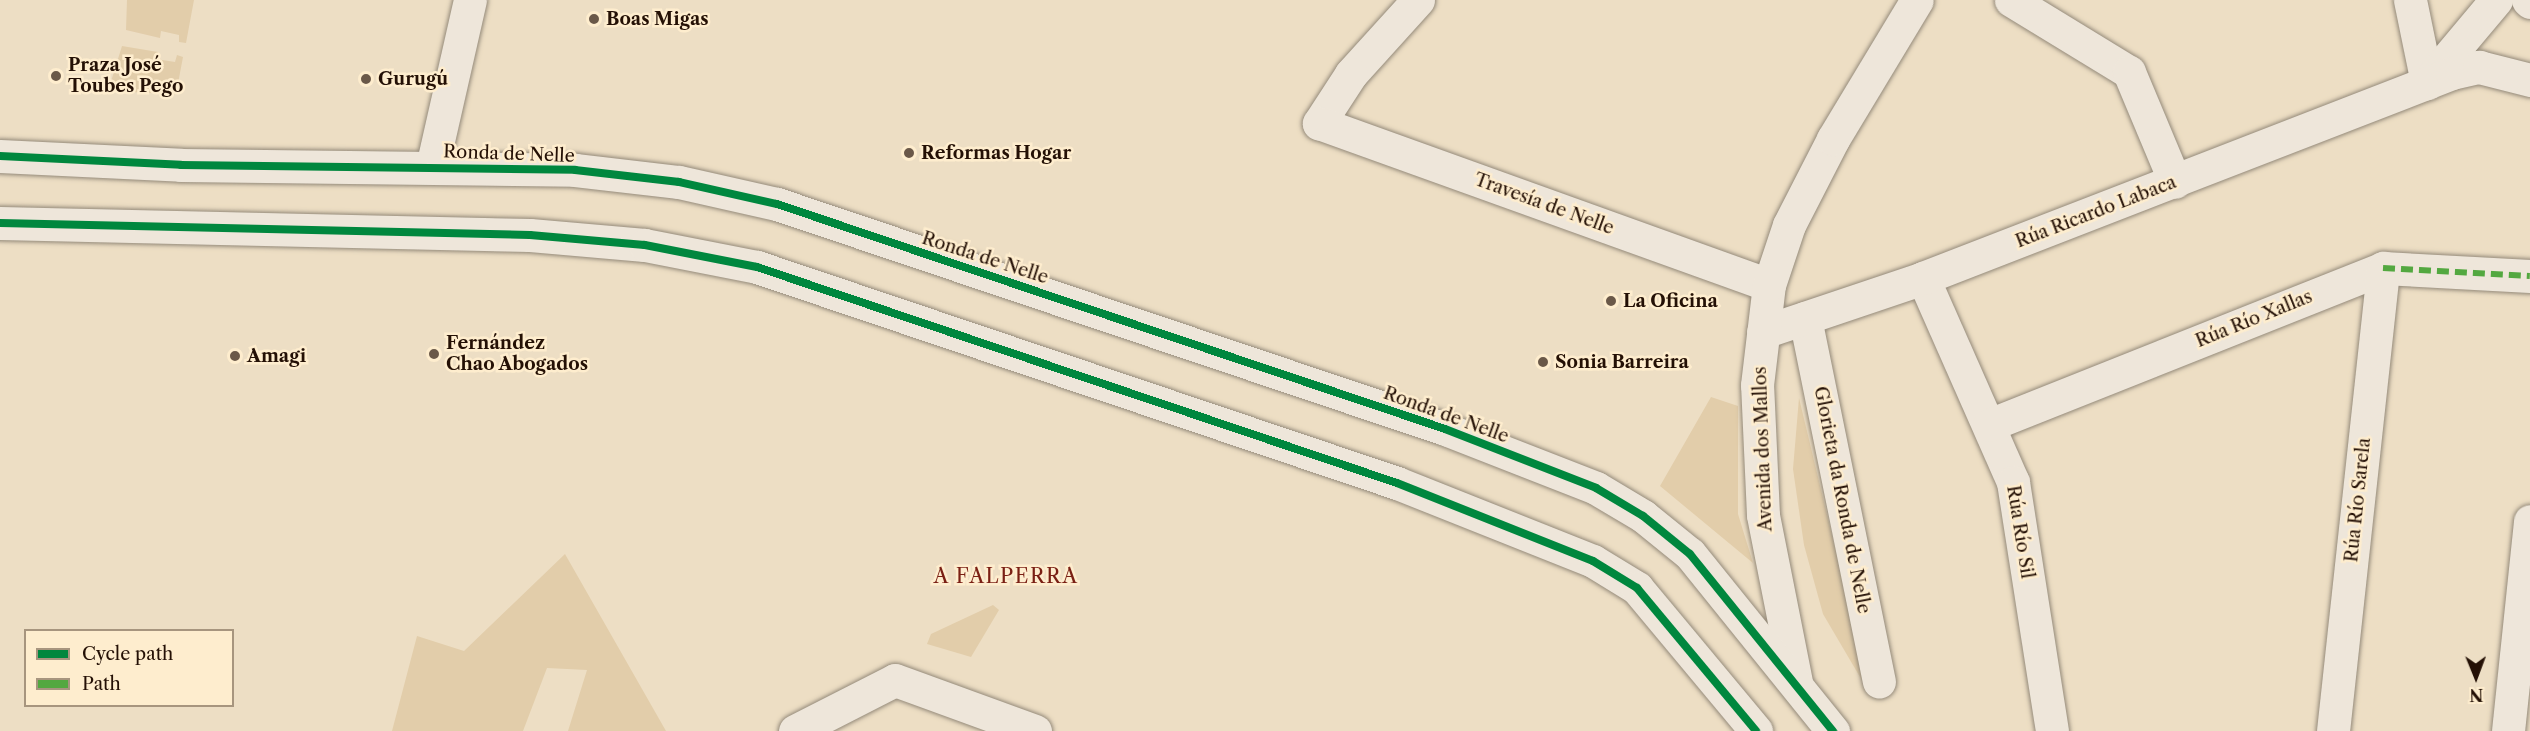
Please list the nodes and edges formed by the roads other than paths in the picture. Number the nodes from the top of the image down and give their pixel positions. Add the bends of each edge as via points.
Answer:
1 (470, 0) edge
2 (1418, 0) edge
3 (1917, 0) edge
4 (2011, 0) edge
5 (2410, 0) edge
6 (2496, 0) edge
7 (2530, 80) edge
8 (2427, 83) junction
9 (0, 156) edge
10 (432, 167) junction
11 (2175, 182) junction
12 (0, 223) edge
13 (2383, 268) junction
14 (2530, 276) edge
15 (1923, 278) junction
16 (1769, 285) junction
17 (1805, 318) junction
18 (1763, 332) junction
19 (1989, 425) junction
20 (2530, 521) edge
21 (1796, 682) junction
22 (1879, 682) dead end
23 (795, 731) edge
24 (1035, 731) edge
25 (1756, 731) edge
26 (1833, 731) edge
27 (2052, 731) edge
28 (2333, 731) edge
29 (2508, 731) edge

1 - 10 street
2 - 16 street, Travesía de Nelle via 1351,74 1319,123
3 - 16 street, Avenida dos Mallos via 1833,139 1789,225
4 - 11 street via 2129,72
5 - 8 street
6 - 8 street, Rúa Ricardo Labaca
7 - 8 street, Rúa Ricardo Labaca via 2479,67
8 - 11 street, Rúa Ricardo Labaca
9 - 10 street, Ronda de Nelle via 181,165
10 - 21 street, Ronda de Nelle via 575,170 679,182 777,204 1473,439 1596,488 1643,516 1690,554
11 - 15 street, Rúa Ricardo Labaca
12 - 25 street via 530,235 645,245 757,267 1398,483 1593,561 1637,588
13 - 14 street, Rúa Río Xallas
13 - 19 street, Rúa Río Xallas
13 - 28 street, Rúa Río Sarela
15 - 17 street, Rúa Ricardo Labaca
15 - 19 street, Rúa Río Sil
16 - 18 street, Avenida dos Mallos
17 - 18 street, Rúa Ricardo Labaca
17 - 22 street, Glorieta da Ronda de Nelle
18 - 21 street, Avenida dos Mallos via 1757,385 1762,514
19 - 27 street, Rúa Río Sil via 2013,482
20 - 29 street
21 - 26 street, Ronda de Nelle
23 - 24 street via 895,680

